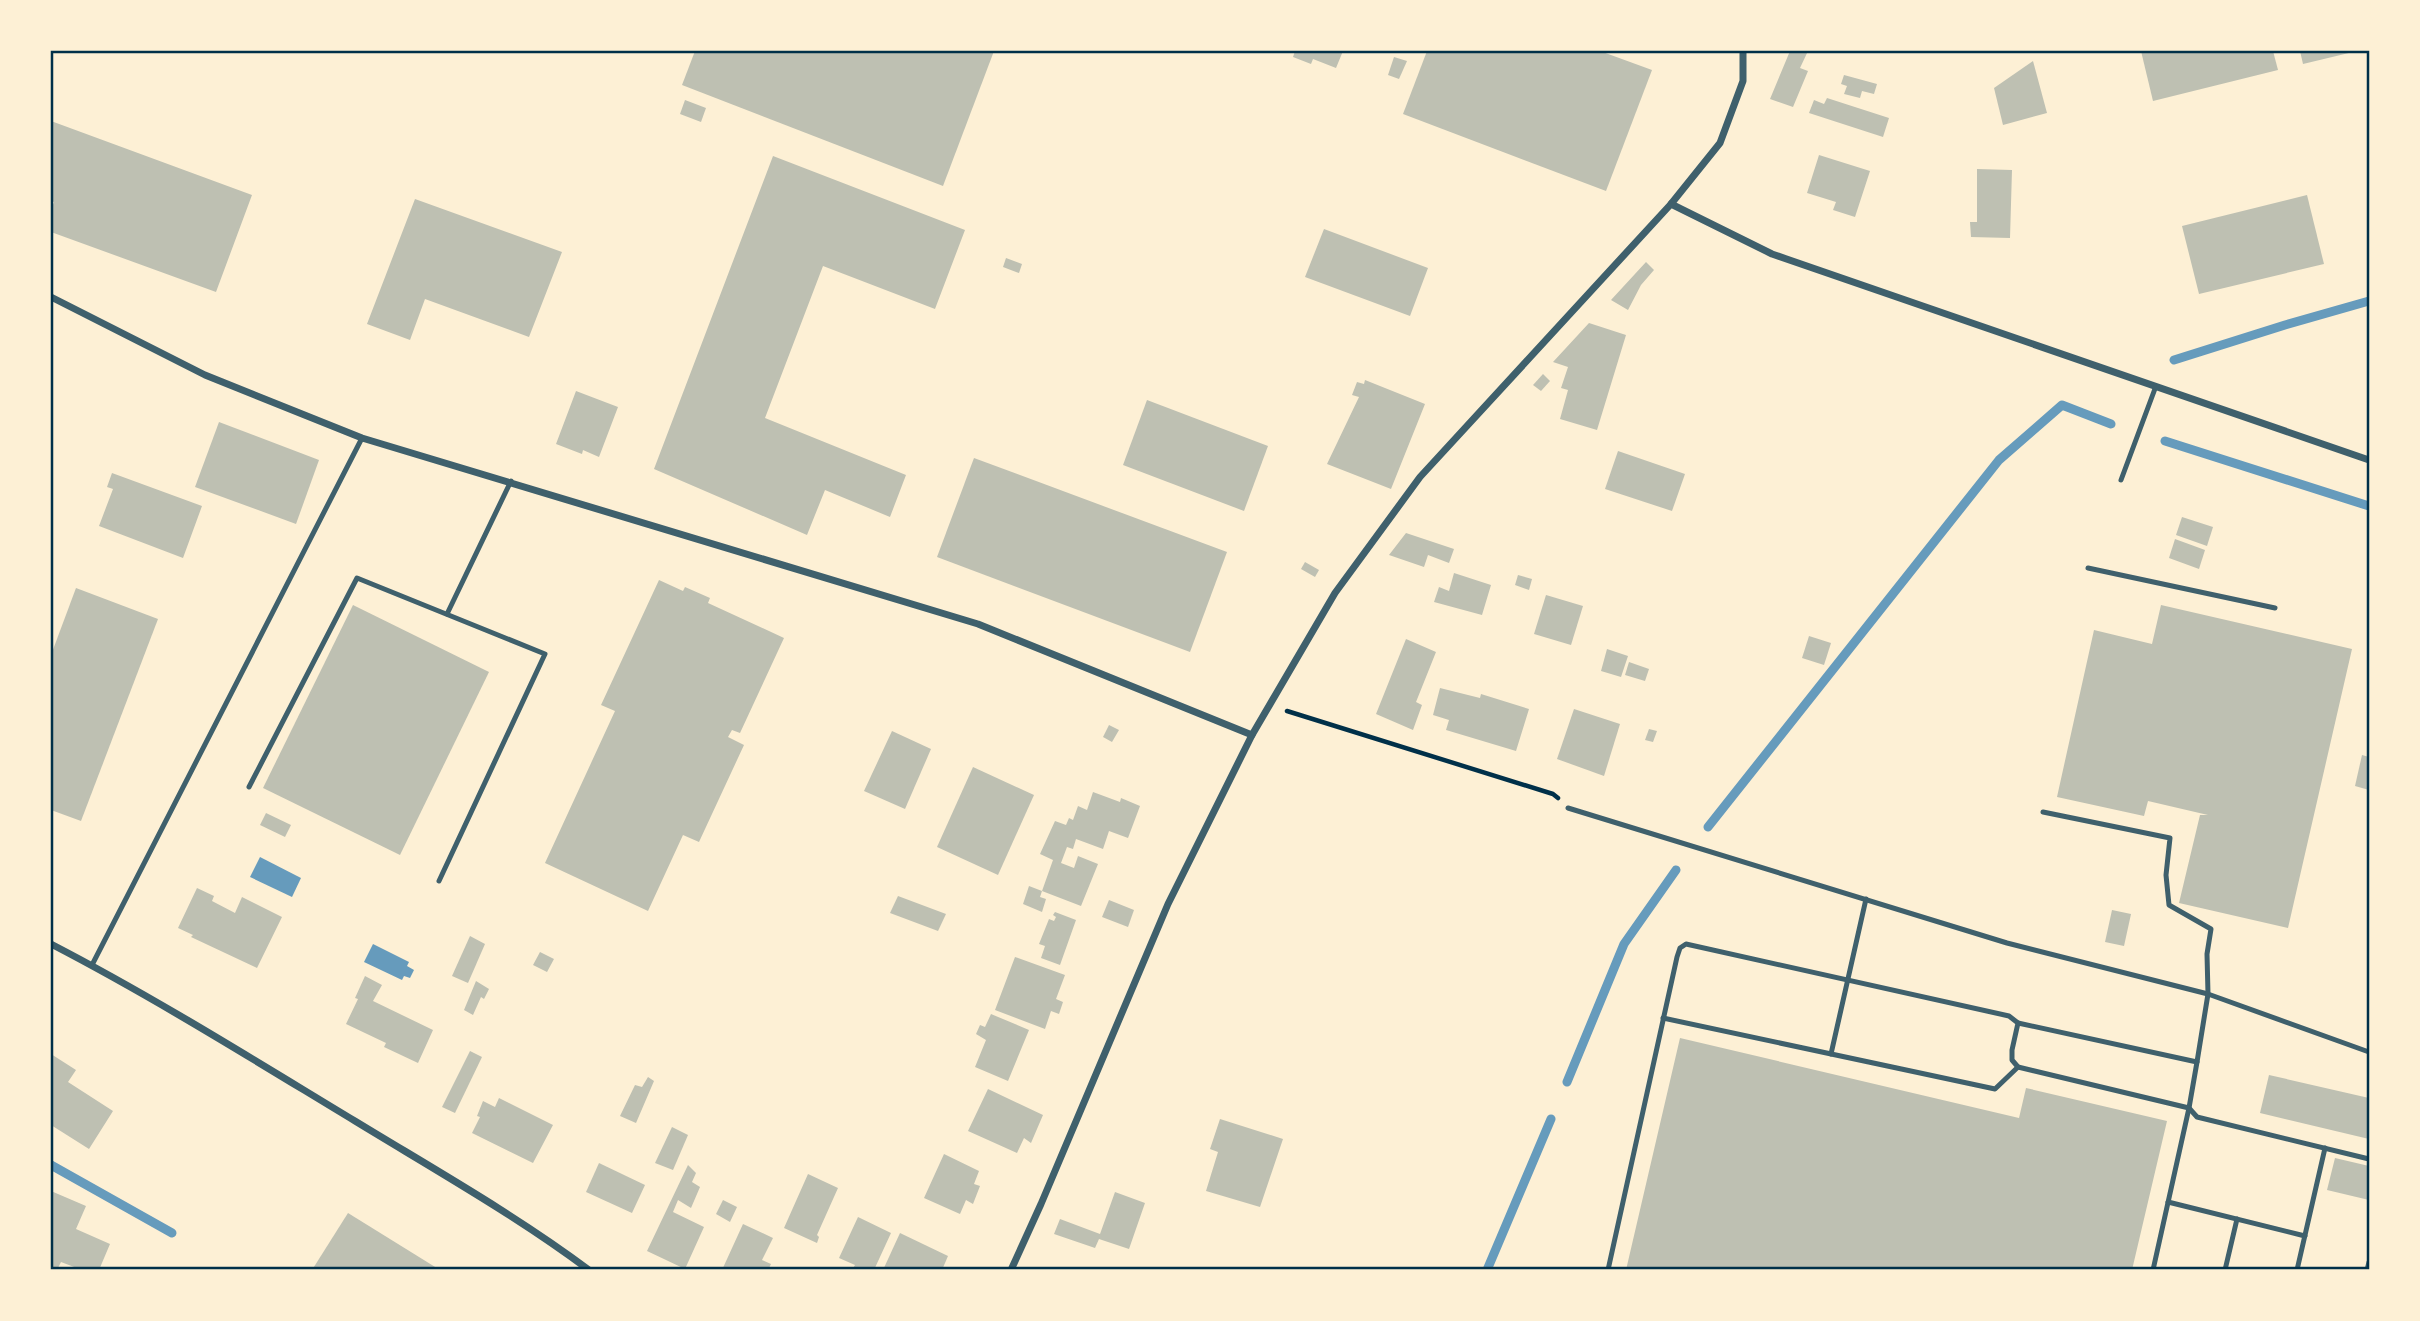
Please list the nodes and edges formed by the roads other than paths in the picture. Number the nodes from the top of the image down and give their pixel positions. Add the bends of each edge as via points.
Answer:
1 (1743, 51) edge
2 (1671, 204) junction
3 (51, 297) edge
4 (2156, 386) junction
5 (362, 438) junction
6 (2369, 460) edge
7 (2121, 480) dead end
8 (511, 481) junction
9 (2088, 568) dead end
10 (2275, 608) dead end
11 (447, 614) junction
12 (1252, 735) junction
13 (249, 787) dead end
14 (1568, 808) road end
15 (2043, 812) dead end
16 (439, 881) dead end
17 (1866, 899) junction
18 (51, 944) edge
19 (92, 965) junction
20 (1847, 980) junction
21 (2208, 995) junction
22 (1663, 1018) junction
23 (2018, 1023) junction
24 (2369, 1052) edge
25 (1831, 1054) junction
26 (2197, 1062) junction
27 (2018, 1067) junction
28 (2189, 1108) junction
29 (2325, 1148) junction
30 (2369, 1159) edge
31 (2168, 1202) junction
32 (2237, 1219) junction
33 (2305, 1236) junction
34 (2369, 1262) edge
35 (589, 1270) edge
36 (1011, 1270) edge
37 (1608, 1270) edge
38 (2153, 1270) edge
39 (2225, 1270) edge
40 (2297, 1270) edge
41 (2367, 1270) edge

1 - 2 street via 1742,81 1720,143
2 - 4 street via 1772,254
2 - 12 street via 1420,477 1335,593
3 - 5 street via 205,375
4 - 6 street
4 - 7 lane
5 - 8 street
5 - 19 lane
8 - 11 lane
8 - 12 street via 978,624
9 - 10 lane
11 - 13 lane via 358,578
11 - 16 lane via 545,654
12 - 36 street via 1168,904
14 - 17 lane
15 - 21 lane via 2170,838 2169,905 2211,929
17 - 20 lane
17 - 21 lane via 2007,943
18 - 19 street
19 - 35 street via 426,1164
20 - 22 lane via 1686,944 1679,947
20 - 23 lane via 2009,1016
20 - 25 lane
21 - 24 lane
21 - 26 lane
22 - 25 lane
22 - 37 lane
23 - 26 lane
23 - 27 lane via 2012,1060
25 - 27 lane via 1995,1089
26 - 28 lane
27 - 28 lane
28 - 29 lane via 2197,1117
28 - 31 lane
29 - 30 lane
29 - 33 lane
31 - 32 lane
31 - 38 lane
32 - 33 lane
32 - 39 lane
33 - 40 lane
34 - 41 lane

